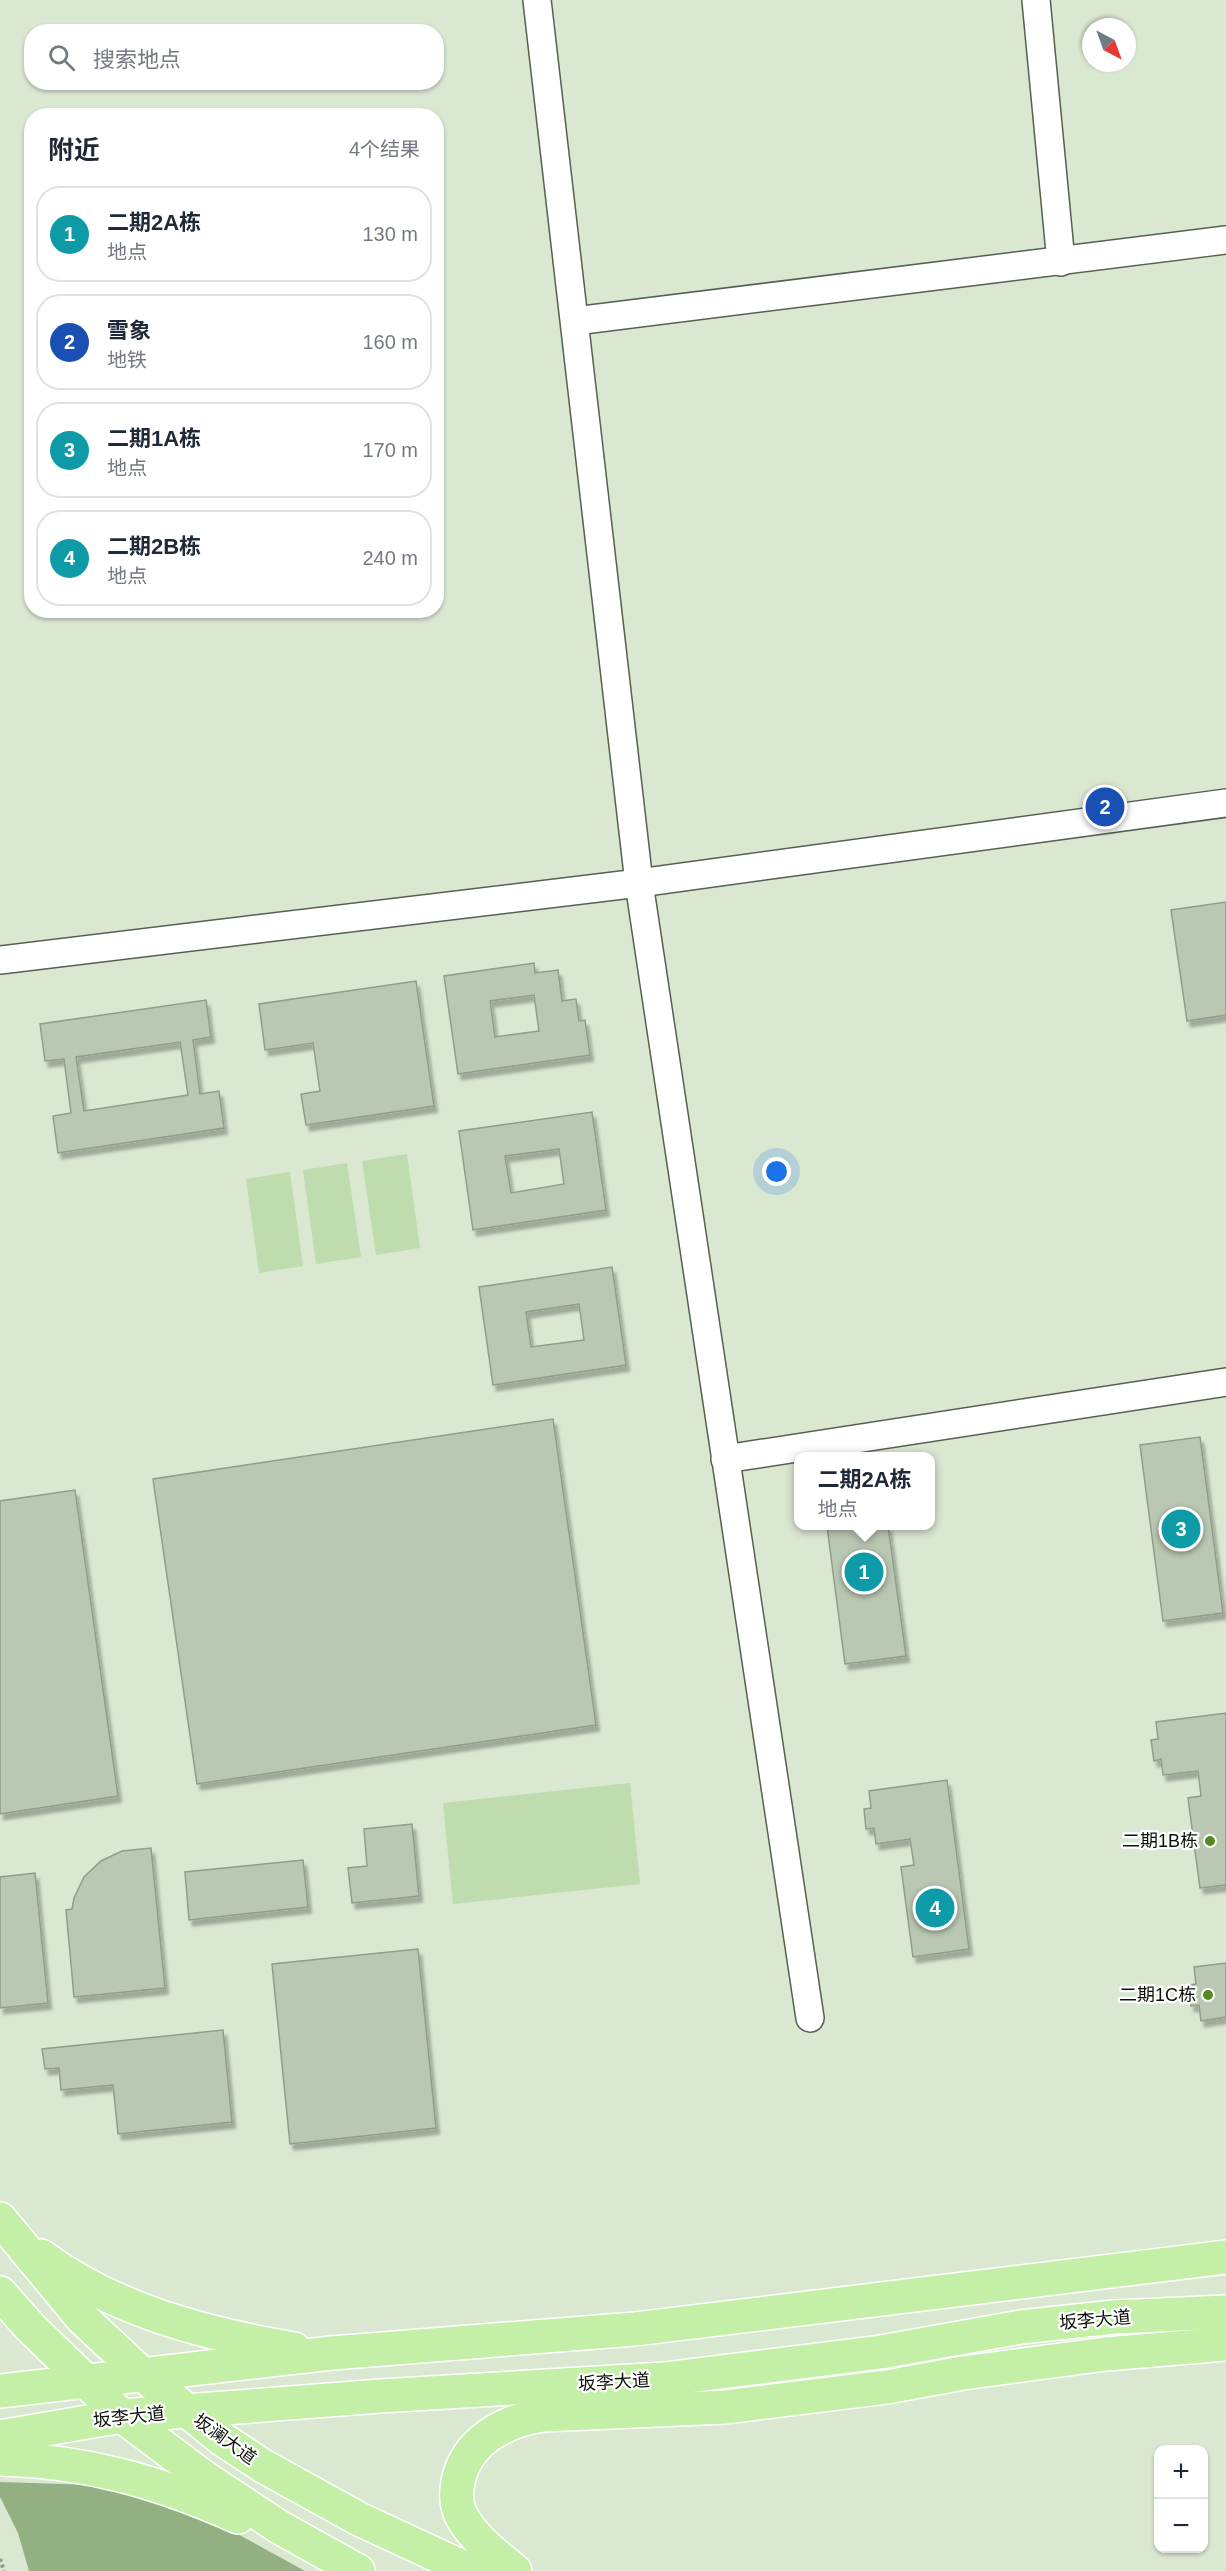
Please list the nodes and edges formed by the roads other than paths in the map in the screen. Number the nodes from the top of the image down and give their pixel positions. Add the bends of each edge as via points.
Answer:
1 (537, 0) edge
2 (1036, 0) edge
3 (1226, 240) edge
4 (1061, 262) junction
5 (575, 321) junction
6 (1226, 803) edge
7 (639, 883) junction
8 (0, 960) edge
9 (1226, 1382) edge
10 (725, 1459) junction
11 (810, 2019) dead end
12 (3, 2222) edge
13 (1226, 2257) edge
14 (0, 2293) edge
15 (1226, 2312) edge
16 (1226, 2344) edge
17 (332, 2353) junction
18 (142, 2374) junction
19 (87, 2382) junction
20 (0, 2391) edge
21 (187, 2411) junction
22 (122, 2416) junction
23 (0, 2437) edge
24 (0, 2459) edge
25 (328, 2555) junction
26 (358, 2571) edge
27 (471, 2571) edge
28 (515, 2571) edge

1 - 5 street
2 - 4 street
3 - 4 street
4 - 5 street
5 - 7 street
6 - 7 street
7 - 8 street
7 - 10 street
9 - 10 street
10 - 11 street
12 - 17 main road via 49,2262 136,2309 259,2342
12 - 18 main road, 坂澜大道 via 82,2318
13 - 17 main road via 635,2329
14 - 19 main road
15 - 21 main road, 坂李大道 via 1114,2317 1021,2327 870,2353 664,2379
16 - 28 main road via 1106,2354 725,2407 524,2418 471,2450 461,2467 457,2487 457,2504 464,2521 479,2540
17 - 18 main road
18 - 19 main road
18 - 21 main road, 坂澜大道
19 - 20 main road
19 - 22 main road
21 - 22 main road, 坂李大道
21 - 27 main road, 坂澜大道 via 263,2466 359,2518
22 - 23 main road, 坂李大道
22 - 25 main road via 205,2478
24 - 25 main road via 64,2463 141,2480
25 - 26 main road

